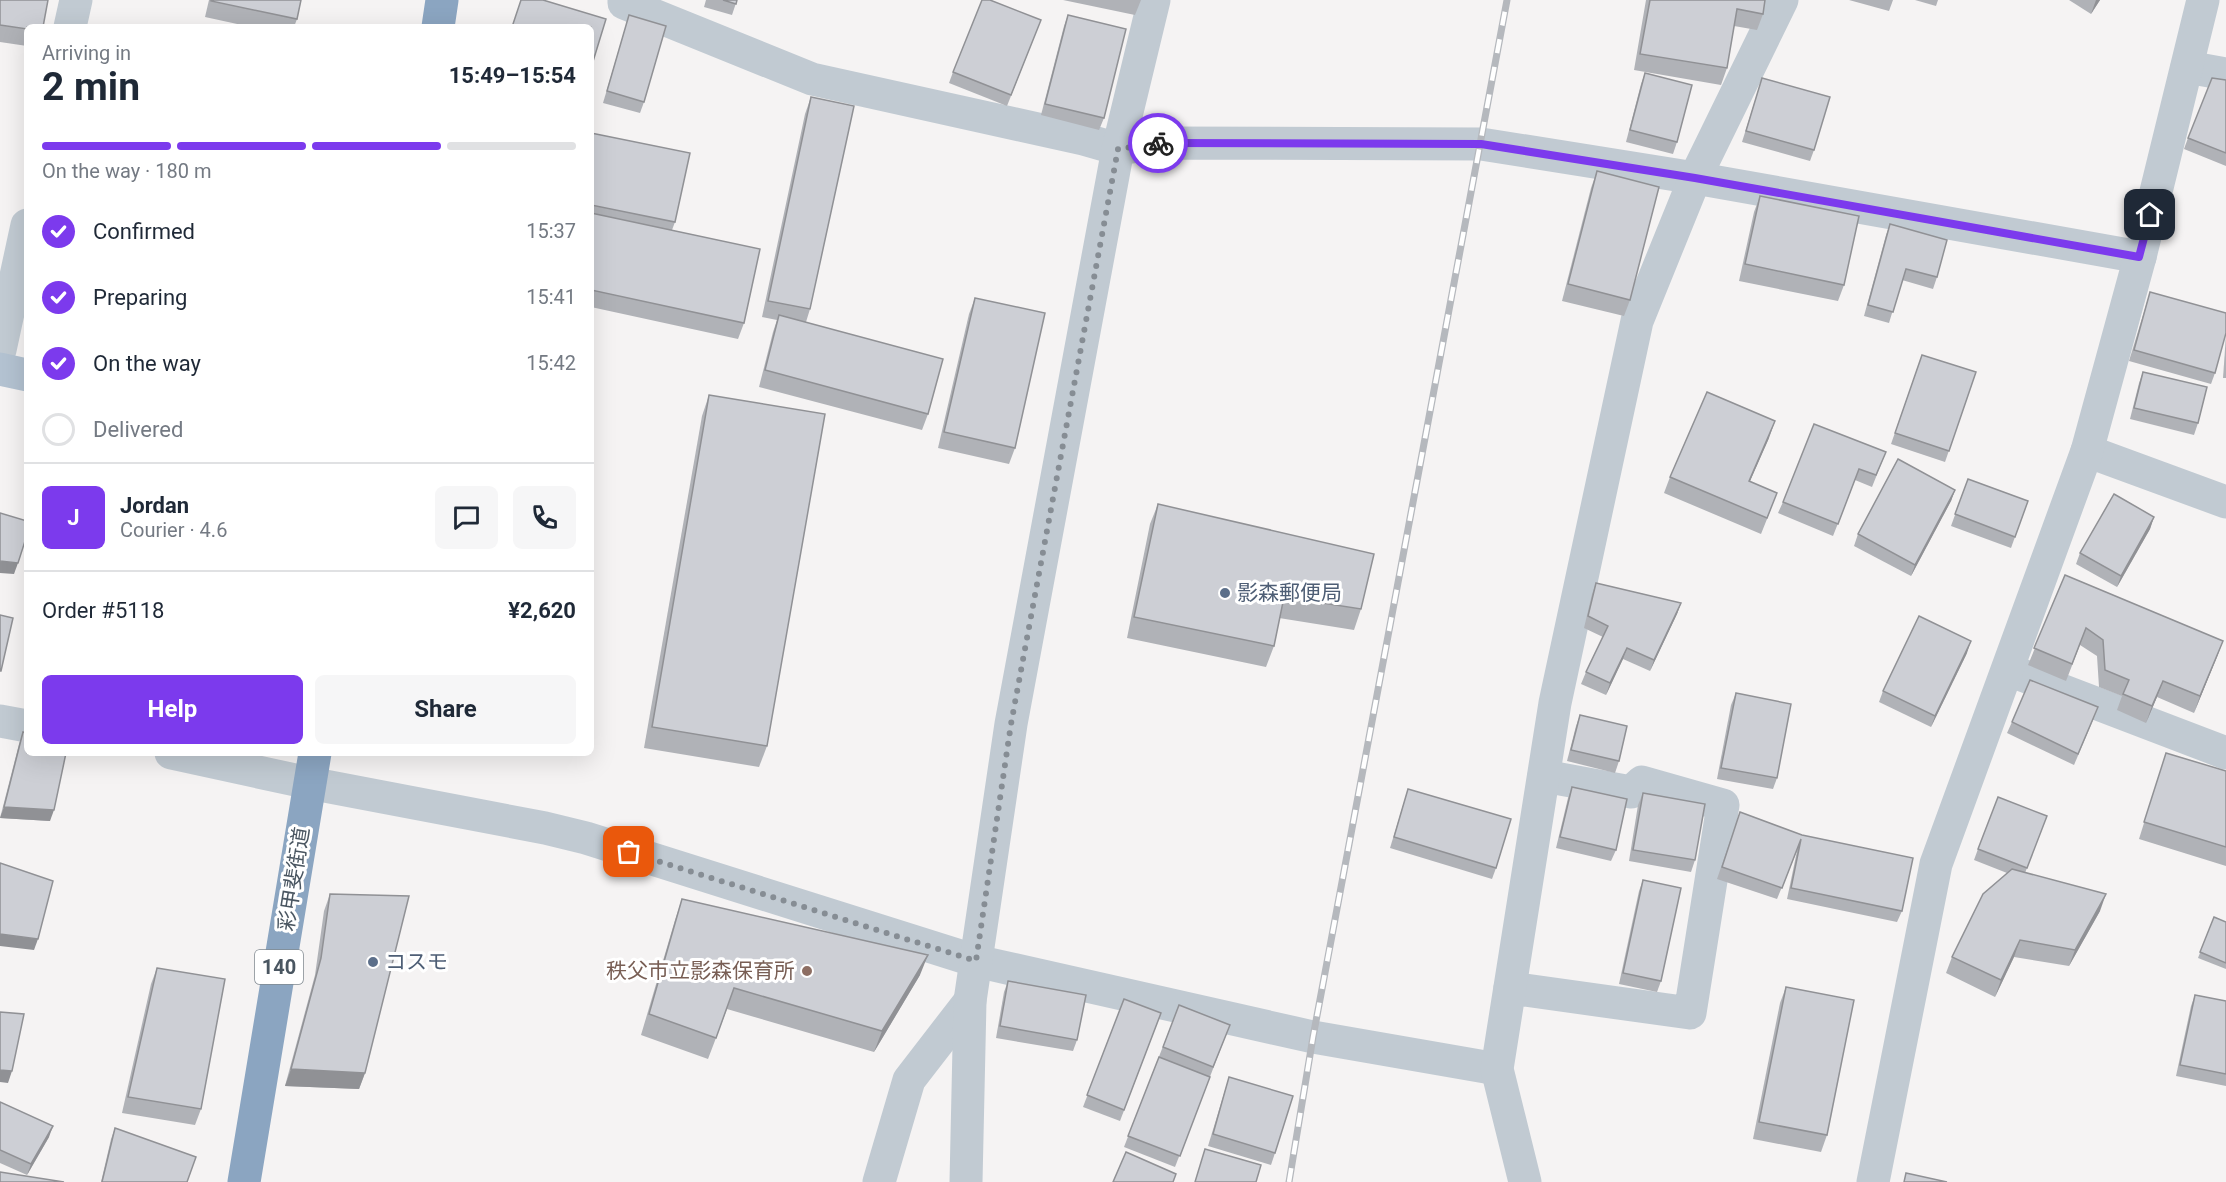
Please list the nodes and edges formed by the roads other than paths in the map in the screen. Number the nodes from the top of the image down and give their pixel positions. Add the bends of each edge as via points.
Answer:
1 (76, 0) edge
2 (442, 0) edge
3 (624, 0) edge
4 (1154, 0) edge
5 (1782, 0) edge
6 (2203, 0) edge
7 (71, 24) edge
8 (438, 24) edge
9 (2187, 67) junction
10 (2226, 74) edge
11 (1118, 149) junction
12 (1695, 178) junction
13 (24, 239) edge
14 (2139, 257) junction
15 (0, 350) edge
16 (0, 369) edge
17 (24, 374) edge
18 (2087, 451) junction
19 (2226, 502) edge
20 (2009, 670) junction
21 (0, 721) edge
22 (24, 725) edge
23 (2226, 753) edge
24 (199, 756) edge
25 (312, 768) edge
26 (1544, 776) junction
27 (976, 961) junction
28 (1510, 988) junction
29 (970, 1001) junction
30 (1497, 1069) junction
31 (244, 1182) edge
32 (879, 1182) edge
33 (966, 1182) edge
34 (1525, 1182) edge
35 (1873, 1182) edge

1 - 7 street
2 - 8 highway
3 - 11 street via 812,79
4 - 11 street
5 - 12 street
6 - 9 street
9 - 10 street
9 - 14 street
11 - 12 street via 1161,143 1481,144
11 - 27 street via 1011,724
12 - 14 street
12 - 26 street via 1637,321 1555,703
13 - 15 street
14 - 18 street
16 - 17 main road
18 - 19 street
18 - 20 street
20 - 23 street
20 - 35 street via 1936,864
21 - 22 street
24 - 25 street
25 - 27 street via 575,836
25 - 31 highway, 彩甲斐街道 / 140
26 - 28 street
26 - 28 street via 1630,792 1642,782 1723,805 1690,1013
27 - 29 street
27 - 30 street via 1313,1036
28 - 30 street
29 - 32 street via 909,1080
29 - 33 street
30 - 34 street

